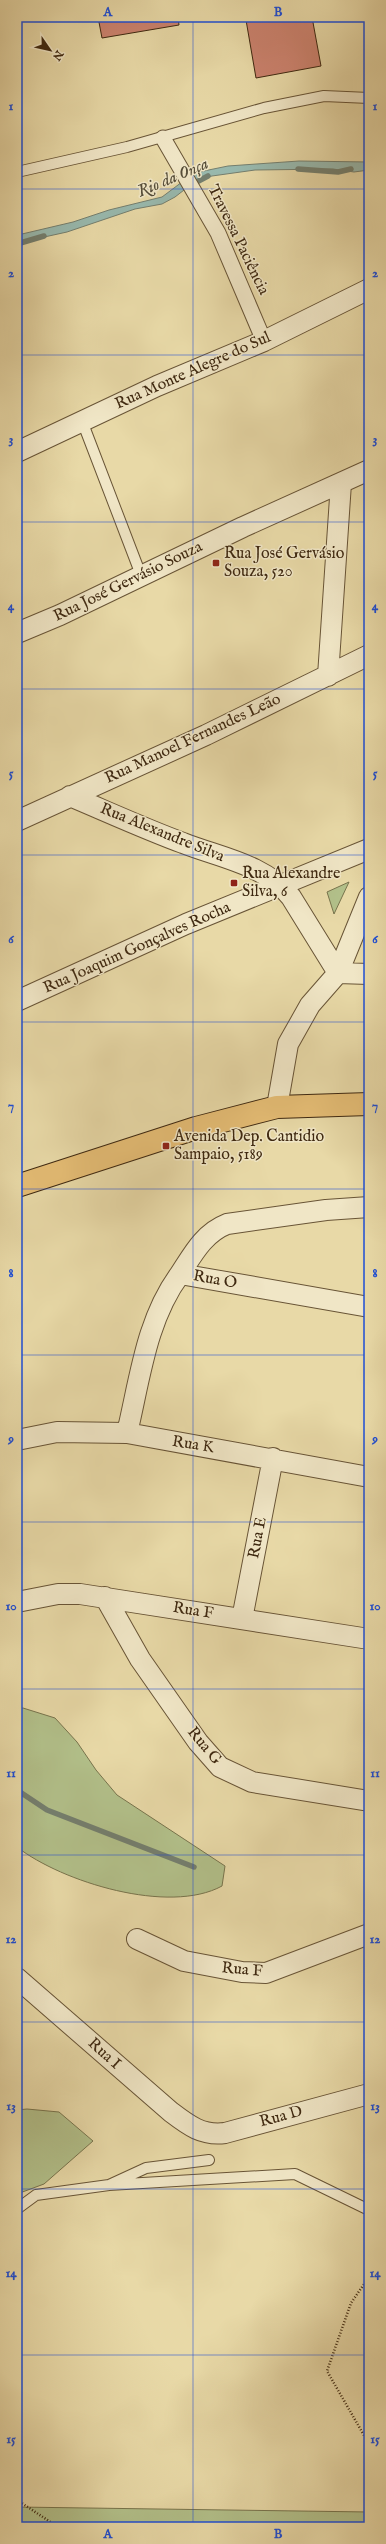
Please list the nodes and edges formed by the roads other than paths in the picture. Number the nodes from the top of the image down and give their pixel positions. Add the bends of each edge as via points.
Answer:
1 (369, 98) edge
2 (163, 138) junction
3 (17, 172) edge
4 (369, 289) edge
5 (264, 340) junction
6 (82, 421) junction
7 (17, 452) edge
8 (369, 470) edge
9 (341, 483) junction
10 (141, 575) junction
11 (17, 633) edge
12 (369, 655) edge
13 (328, 676) junction
14 (70, 796) junction
15 (17, 821) edge
16 (369, 849) edge
17 (282, 886) junction
18 (369, 897) edge
19 (338, 972) junction
20 (369, 974) edge
21 (17, 1001) edge
22 (369, 1104) edge
23 (277, 1107) junction
24 (17, 1186) edge
25 (369, 1207) edge
26 (180, 1274) junction
27 (369, 1307) edge
28 (127, 1433) junction
29 (17, 1440) edge
30 (273, 1458) junction
31 (369, 1477) edge
32 (105, 1597) junction
33 (17, 1602) edge
34 (242, 1618) junction
35 (369, 1639) edge
36 (369, 1801) edge
37 (369, 1934) edge
38 (137, 1939) dead end
39 (17, 1978) edge
40 (369, 2094) edge
41 (193, 2129) joint
42 (209, 2160) dead end
43 (109, 2185) junction
44 (17, 2209) edge
45 (369, 2210) edge

1 - 2 lane via 324,96 264,108
2 - 3 lane
2 - 5 street, Travessa Paciência via 227,253
4 - 5 street, Rua Monte Alegre do Sul
5 - 6 street, Rua Monte Alegre do Sul
6 - 7 street, Rua Monte Alegre do Sul
6 - 10 lane
8 - 9 street, Rua José Gervásio Souza
9 - 10 street, Rua José Gervásio Souza
9 - 13 street
10 - 11 street, Rua José Gervásio Souza
12 - 13 street, Rua Manoel Fernandes Leão
13 - 14 street, Rua Manoel Fernandes Leão via 206,735
14 - 15 street, Rua Manoel Fernandes Leão
14 - 17 street, Rua Alexandre Silva via 183,844 266,874
16 - 17 street, Rua Joaquim Gonçalves Rocha
17 - 19 street, Rua Alexandre Silva
17 - 21 street, Rua Joaquim Gonçalves Rocha via 186,924
18 - 19 street
19 - 20 street
19 - 23 street via 310,1005 288,1044
22 - 23 main road
23 - 24 main road via 188,1130
25 - 26 street via 326,1210 227,1224 214,1229
26 - 27 street, Rua O
26 - 28 street, Rua O via 169,1289 152,1324
28 - 29 street, Rua K via 58,1432
28 - 30 street, Rua K
30 - 31 street, Rua K
30 - 34 street, Rua E
32 - 33 street, Rua F via 58,1594
32 - 34 street, Rua F
32 - 36 street, Rua G via 140,1659 198,1742 220,1767 252,1782
34 - 35 street, Rua F
37 - 38 street, Rua F via 349,1939 266,1973 242,1972 184,1961
39 - 41 street, Rua I via 130,2078
40 - 41 street, Rua D via 225,2132 210,2133
42 - 43 lane via 146,2168
43 - 44 lane via 36,2195
43 - 45 lane via 295,2174

